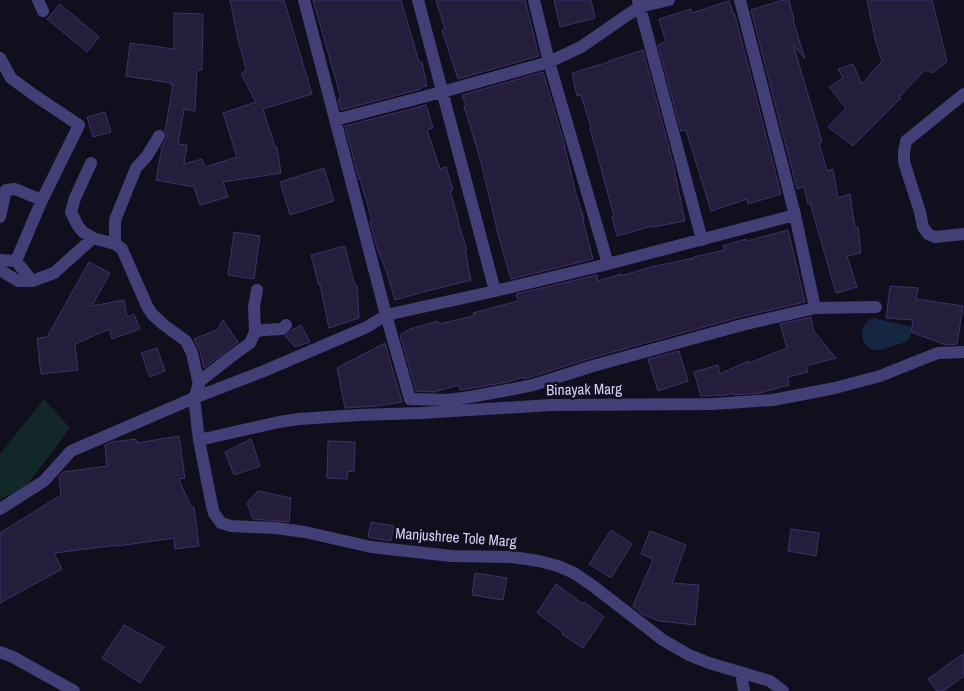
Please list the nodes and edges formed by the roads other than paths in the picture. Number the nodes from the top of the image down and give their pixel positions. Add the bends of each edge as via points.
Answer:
1 (304, 0) edge
2 (418, 0) edge
3 (534, 0) edge
4 (669, 0) edge
5 (740, 0) edge
6 (638, 4) edge
7 (0, 58) edge
8 (549, 62) junction
9 (442, 92) junction
10 (964, 94) edge
11 (335, 120) junction
12 (158, 136) dead end
13 (90, 163) dead end
14 (42, 200) junction
15 (795, 215) junction
16 (0, 217) edge
17 (964, 234) edge
18 (93, 238) junction
19 (702, 240) junction
20 (115, 244) junction
21 (0, 260) edge
22 (16, 261) junction
23 (608, 264) junction
24 (0, 270) edge
25 (32, 281) junction
26 (257, 290) dead end
27 (495, 291) junction
28 (876, 307) dead end
29 (815, 308) junction
30 (386, 315) junction
31 (286, 325) dead end
32 (255, 332) junction
33 (964, 352) edge
34 (199, 385) junction
35 (194, 398) junction
36 (199, 440) junction
37 (0, 510) edge
38 (0, 652) edge
39 (740, 673) junction
40 (74, 691) edge
41 (744, 691) edge
42 (783, 691) edge

1 - 11 street
2 - 9 street
3 - 8 street
4 - 6 street
5 - 15 street
6 - 8 street via 581,47
6 - 19 street
7 - 14 street via 11,78 79,125
8 - 9 street
8 - 23 street
9 - 11 street
9 - 27 street
10 - 17 street via 906,141 904,162 922,227 935,237
11 - 30 street
12 - 20 street via 136,168 115,220
13 - 18 street via 71,212 83,232
14 - 16 street via 15,189 6,190
14 - 22 street
15 - 19 street
15 - 29 street
18 - 20 street
18 - 25 street via 54,272
19 - 23 street
20 - 34 street via 122,249 152,314 186,341
21 - 22 street
22 - 25 street
23 - 27 street
24 - 25 street via 18,281
26 - 32 street
27 - 30 street
28 - 29 street
29 - 30 street via 593,366 533,385 448,400 410,399
30 - 35 street via 367,327
31 - 32 street via 282,329
32 - 34 street via 250,343 214,369
33 - 36 street, Binayak Marg via 938,354 880,376 774,400 713,404 551,405 299,419
34 - 35 street
35 - 36 street, Manjushree Tole Marg
35 - 37 street via 71,451 44,481
36 - 39 street, Manjushree Tole Marg via 214,513 221,523 306,532 371,547 451,556 512,557 558,566 593,586 663,640 689,655
38 - 40 street
39 - 41 street
39 - 42 street, Manjushree Tole Marg via 770,681

